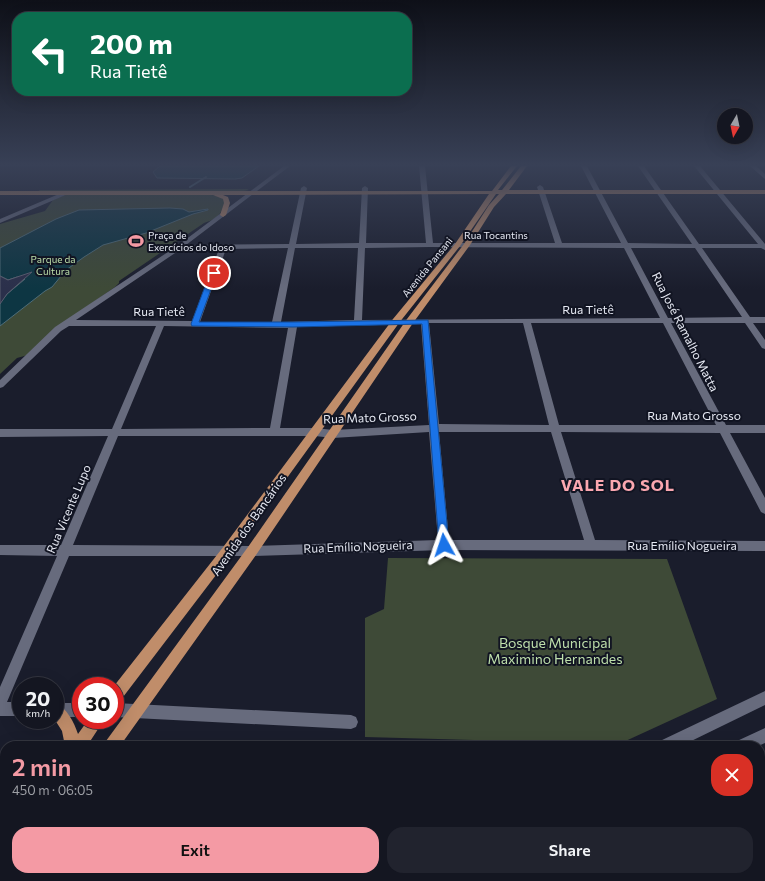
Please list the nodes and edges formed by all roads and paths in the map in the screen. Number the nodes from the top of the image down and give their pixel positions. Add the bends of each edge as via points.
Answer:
1 (27, 207) edge
2 (226, 207) edge
3 (232, 207) edge
4 (300, 207) edge
5 (364, 207) edge
6 (427, 207) edge
7 (484, 207) edge
8 (490, 207) edge
9 (546, 207) edge
10 (606, 207) edge
11 (670, 207) edge
12 (732, 207) edge
13 (223, 214) junction
14 (0, 221) edge
15 (430, 245) junction
16 (458, 245) junction
17 (467, 245) junction
18 (292, 246) junction
19 (361, 246) junction
20 (559, 246) junction
21 (628, 246) junction
22 (698, 246) junction
23 (179, 247) junction
24 (765, 247) edge
25 (223, 248) junction
26 (748, 320) junction
27 (765, 320) edge
28 (396, 321) junction
29 (410, 321) junction
30 (425, 321) junction
31 (526, 322) junction
32 (666, 322) junction
33 (66, 323) junction
34 (161, 324) junction
35 (195, 324) junction
36 (358, 324) junction
37 (276, 325) junction
38 (293, 325) junction
39 (765, 346) edge
40 (0, 385) edge
41 (434, 428) junction
42 (555, 428) junction
43 (722, 429) junction
44 (765, 429) edge
45 (274, 432) junction
46 (315, 432) junction
47 (0, 433) edge
48 (115, 434) junction
49 (333, 434) junction
50 (765, 509) edge
51 (444, 545) junction
52 (590, 546) junction
53 (765, 546) edge
54 (0, 550) edge
55 (67, 550) junction
56 (228, 550) junction
57 (252, 550) junction
58 (124, 684) edge
59 (765, 698) edge
60 (0, 703) edge
61 (0, 709) edge
62 (12, 709) edge
63 (124, 710) edge
64 (136, 710) junction
65 (64, 720) edge
66 (351, 722) dead end
67 (90, 729) edge
68 (765, 735) edge
69 (71, 741) edge
70 (82, 741) edge
71 (114, 741) edge
72 (675, 741) edge
73 (752, 741) edge

1 - 14 street
2 - 13 main road
3 - 13 street
4 - 18 street
5 - 19 street
6 - 15 street
7 - 16 main road, Avenida Pansani
8 - 17 main road, Avenida Pansani
9 - 20 street
10 - 21 street, Rua José Ramalho Matta
11 - 22 street
12 - 24 street
13 - 23 street
15 - 16 street, Rua Tocantins
15 - 19 street, Rua Tocantins
16 - 17 street, Rua Tocantins
16 - 28 main road, Avenida Pansani
17 - 20 street, Rua Tocantins
17 - 29 main road, Avenida Pansani
18 - 19 street, Rua Tocantins
18 - 25 street, Rua Tocantins
18 - 37 street
19 - 36 street
20 - 21 street, Rua Tocantins
21 - 22 street, Rua Tocantins
21 - 32 street, Rua José Ramalho Matta
22 - 24 street, Rua Tocantins
22 - 26 street
23 - 25 street, Rua Tocantins
23 - 33 street
25 - 35 street
26 - 27 street, Rua Tietê
26 - 32 street, Rua Tietê
26 - 39 street
28 - 29 street, Rua Tietê
28 - 36 street, Rua Tietê
28 - 46 main road, Avenida dos Bancários
29 - 30 street, Rua Tietê
29 - 49 main road, Avenida dos Bancários
30 - 31 street, Rua Tietê
30 - 41 street
31 - 32 street, Rua Tietê
31 - 42 street
32 - 43 street, Rua José Ramalho Matta
33 - 34 street, Rua Tietê
33 - 40 street
34 - 35 street, Rua Tietê
34 - 48 street, Rua Vicente Lupo
35 - 37 street, Rua Tietê
36 - 38 street, Rua Tietê
37 - 38 street, Rua Tietê
38 - 45 street
41 - 42 street, Rua Mato Grosso
41 - 49 street, Rua Mato Grosso
41 - 51 street
42 - 43 street, Rua Mato Grosso
42 - 52 street
43 - 44 street, Rua Mato Grosso
43 - 50 street, Rua José Ramalho Matta
45 - 46 street, Rua Mato Grosso
45 - 48 street, Rua Mato Grosso
46 - 49 street, Rua Mato Grosso
46 - 56 main road, Avenida dos Bancários
47 - 48 street, Rua Mato Grosso
48 - 55 street, Rua Vicente Lupo
49 - 57 main road, Avenida dos Bancários
51 - 52 street, Rua Emílio Nogueira
51 - 57 street, Rua Emílio Nogueira
52 - 53 street, Rua Emílio Nogueira
54 - 55 street, Rua Emílio Nogueira
55 - 56 street, Rua Emílio Nogueira
55 - 60 street, Rua Vicente Lupo
56 - 57 street, Rua Emílio Nogueira
56 - 58 main road, Avenida dos Bancários
57 - 64 main road, Avenida dos Bancários
59 - 72 street
61 - 62 street
63 - 64 street
64 - 66 street
64 - 71 main road, Avenida dos Bancários
65 - 69 main road via 69,728
67 - 70 main road
68 - 73 street

